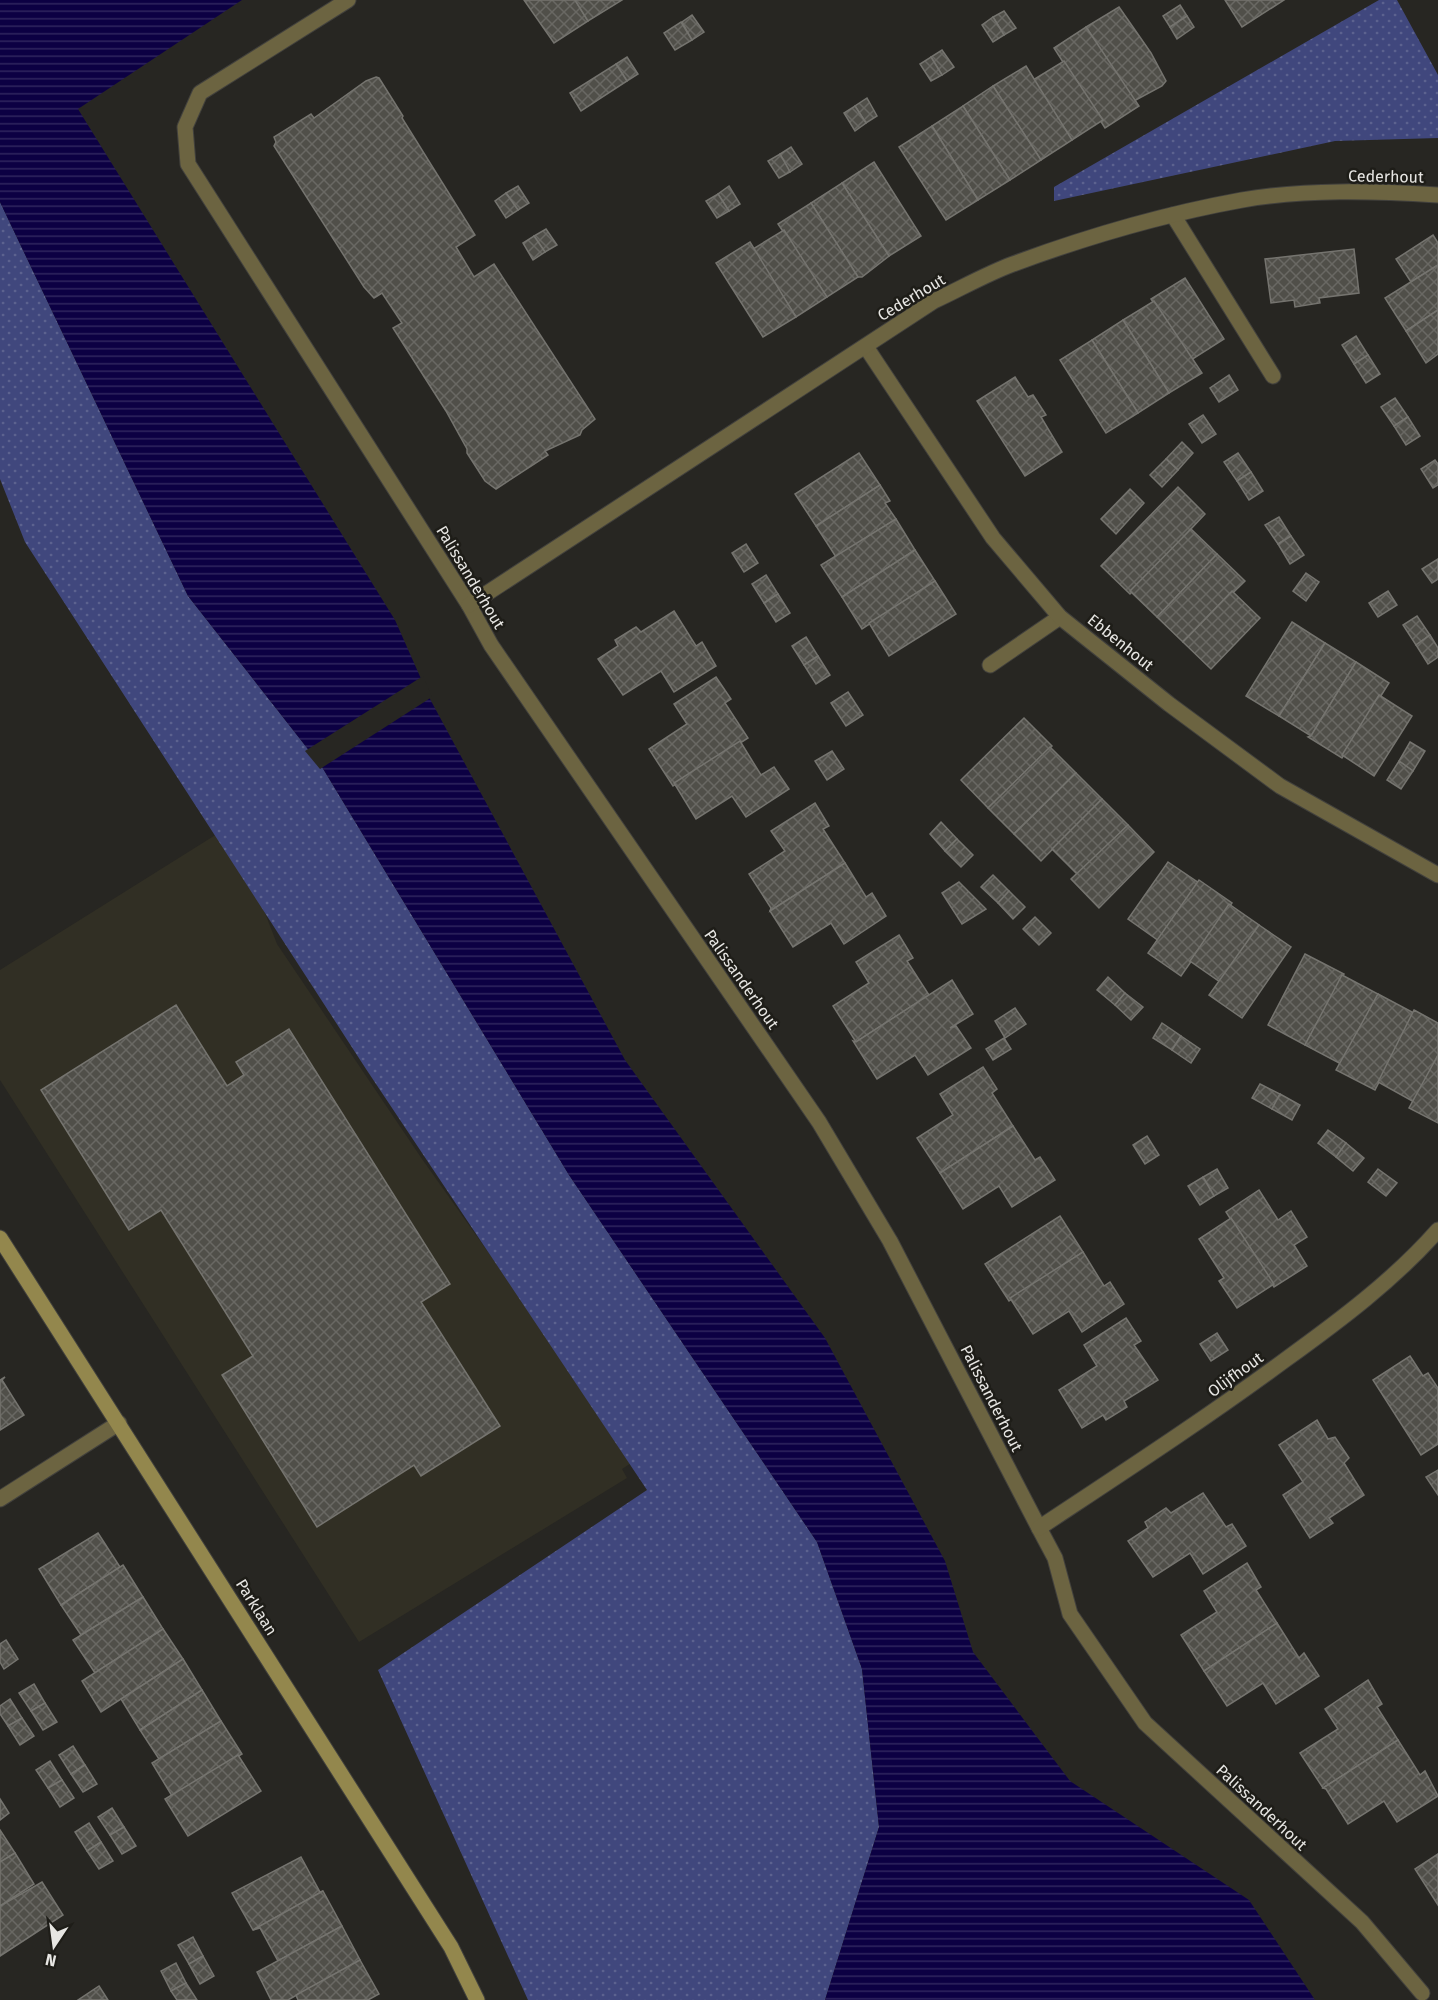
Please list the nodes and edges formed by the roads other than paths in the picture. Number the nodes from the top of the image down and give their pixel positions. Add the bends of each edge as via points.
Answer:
1 (348, 0) edge
2 (1438, 195) edge
3 (1173, 215) junction
4 (866, 347) junction
5 (1273, 376) dead end
6 (469, 605) junction
7 (1060, 617) junction
8 (990, 665) dead end
9 (1438, 875) edge
10 (1438, 1230) edge
11 (0, 1238) edge
12 (118, 1423) junction
13 (0, 1499) edge
14 (1039, 1528) junction
15 (1422, 1993) dead end
16 (477, 2000) edge

1 - 6 street, Palissanderhout via 200,93 186,127 188,164
2 - 3 street, Cederhout via 1300,194 1243,200
3 - 4 street, Cederhout via 1011,265 934,301
3 - 5 street
4 - 6 street, Cederhout
4 - 7 street, Ebbenhout via 993,538
6 - 14 street, Palissanderhout via 514,680 819,1122 890,1241
7 - 8 street
7 - 9 street, Ebbenhout via 1280,786
10 - 14 street, Olijfhout via 1362,1301 1307,1343 1206,1418
11 - 12 street, Parklaan
12 - 13 street
12 - 16 street, Parklaan via 451,1947
14 - 15 street, Palissanderhout via 1055,1558 1070,1614 1144,1723 1362,1922

